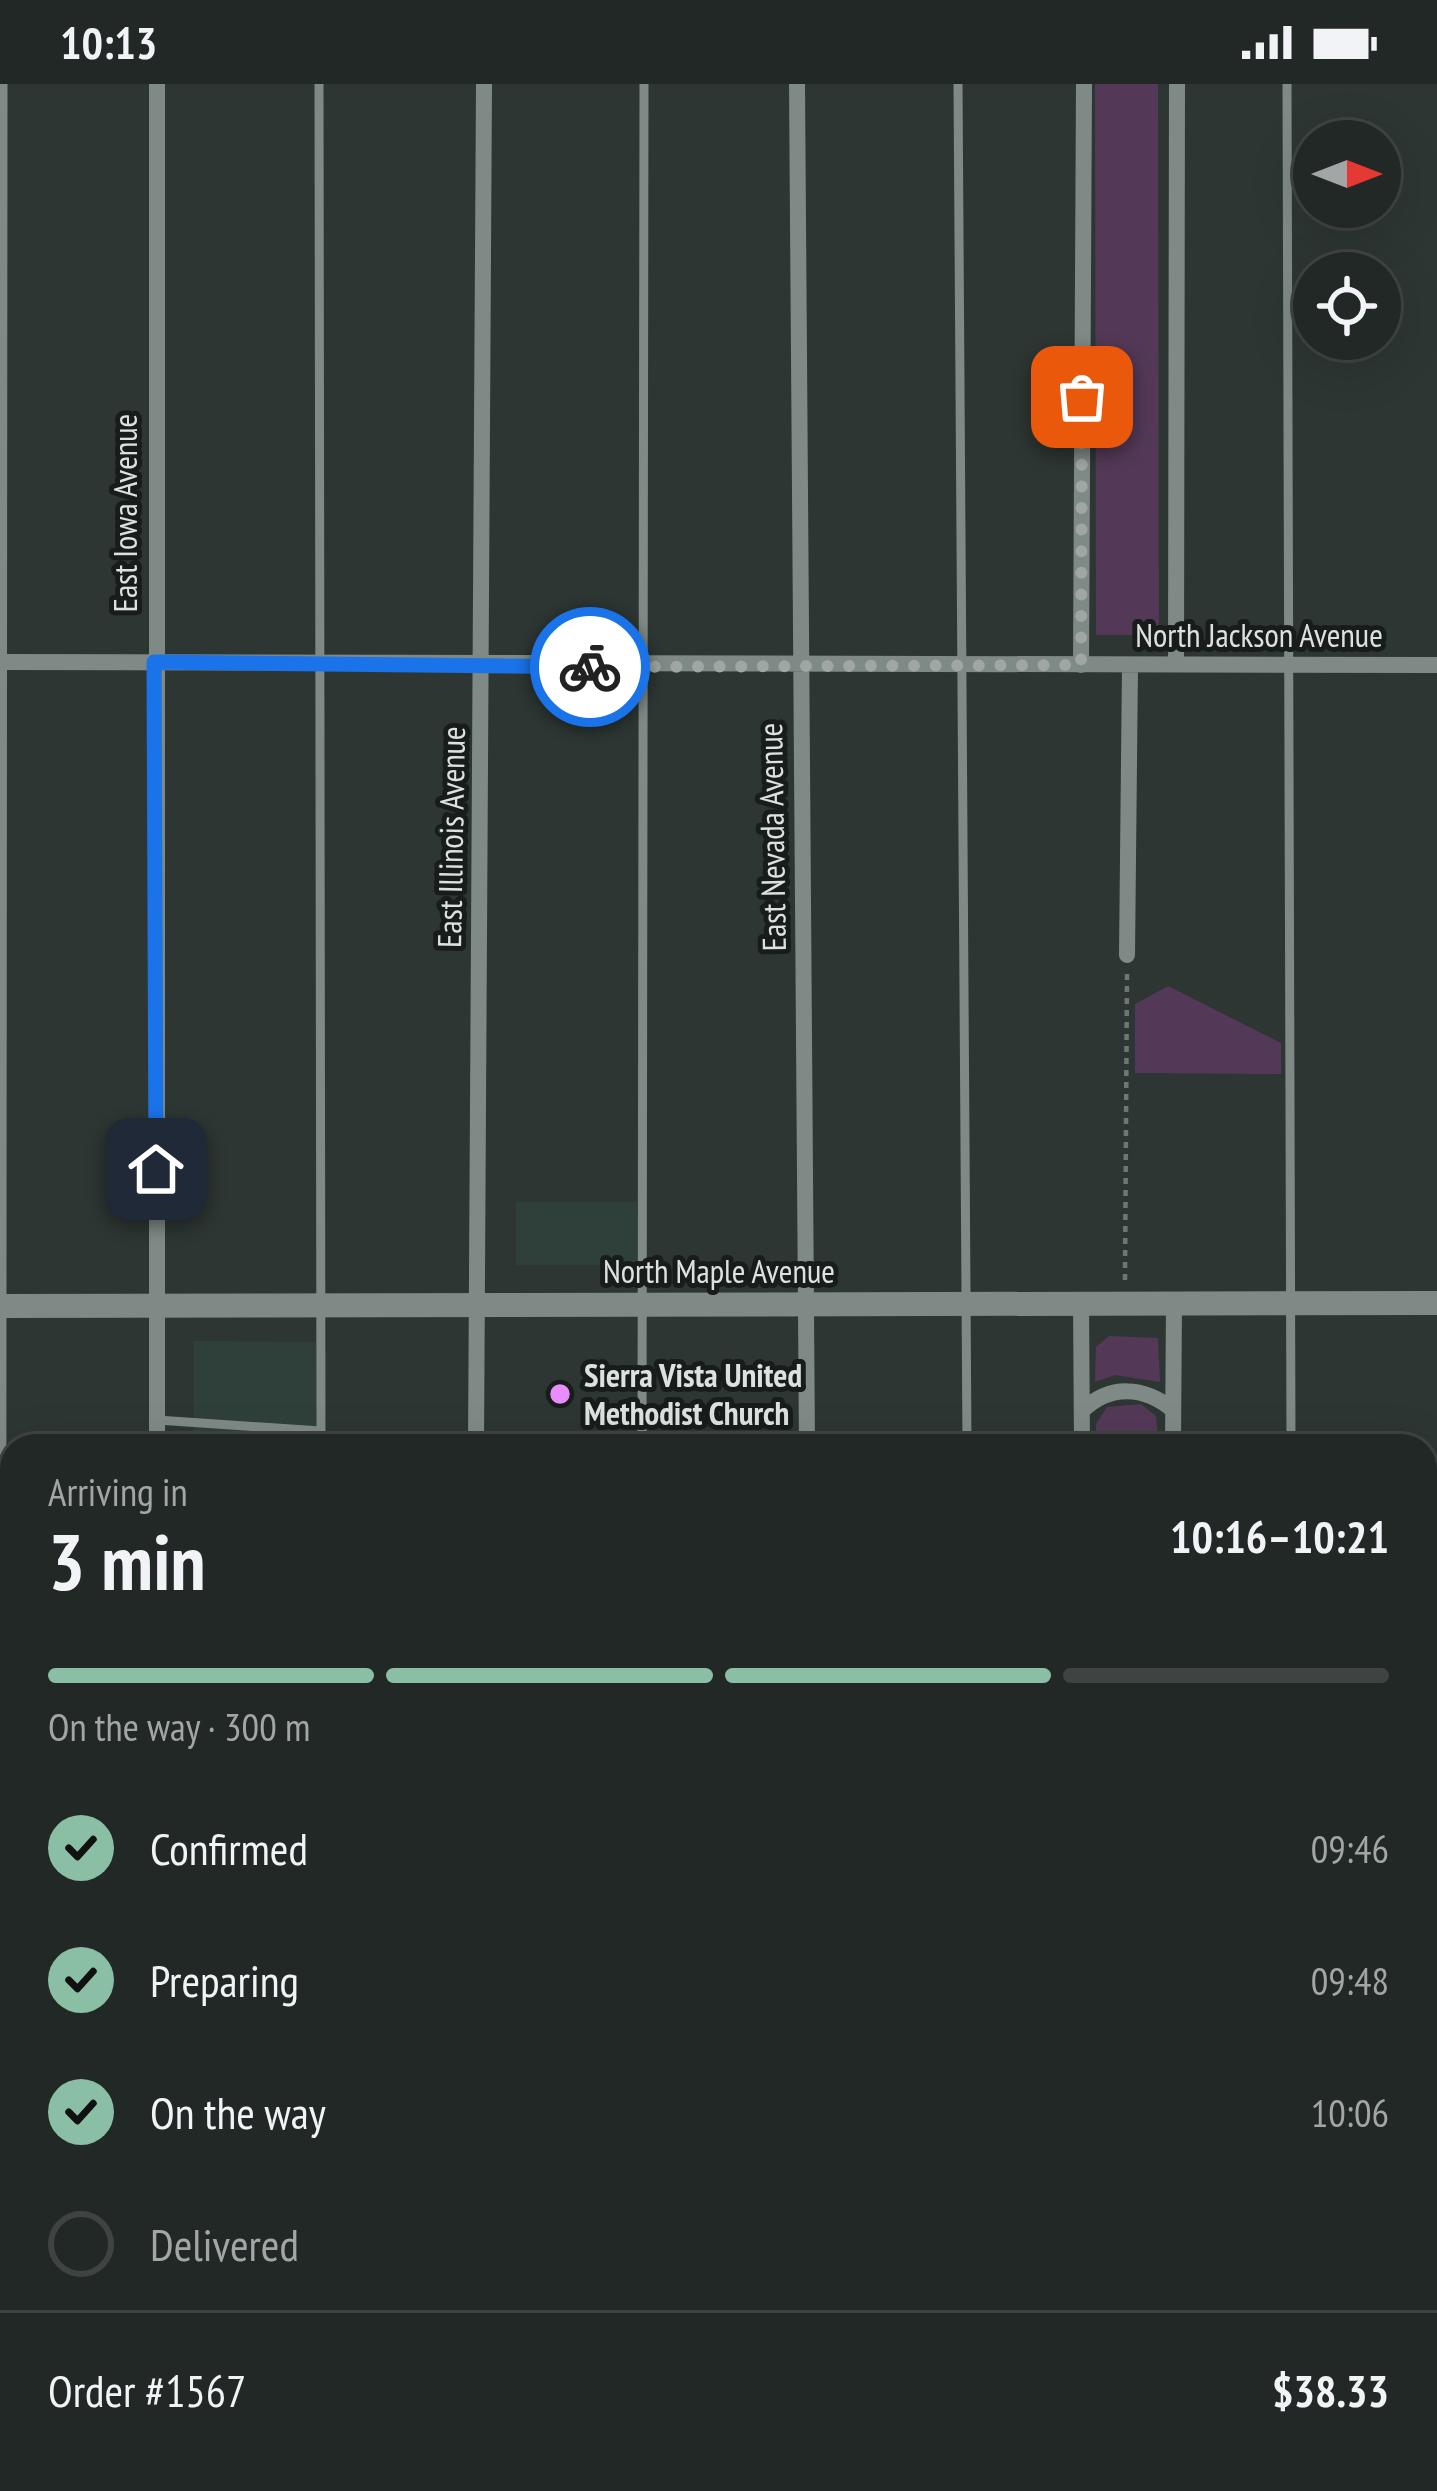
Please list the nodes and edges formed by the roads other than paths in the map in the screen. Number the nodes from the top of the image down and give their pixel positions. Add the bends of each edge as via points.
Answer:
1 (3, 84) edge
2 (157, 84) edge
3 (319, 84) edge
4 (484, 84) edge
5 (644, 84) edge
6 (797, 84) edge
7 (958, 84) edge
8 (1084, 84) edge
9 (1177, 84) edge
10 (1287, 84) edge
11 (1, 662) edge
12 (154, 662) junction
13 (1177, 663) junction
14 (320, 664) junction
15 (1130, 664) junction
16 (1081, 665) junction
17 (1288, 665) junction
18 (1437, 665) edge
19 (484, 666) junction
20 (639, 667) junction
21 (800, 667) junction
22 (959, 668) junction
23 (1127, 955) road end
24 (968, 1301) junction
25 (1081, 1301) junction
26 (1174, 1301) junction
27 (1289, 1302) junction
28 (473, 1303) junction
29 (1437, 1303) edge
30 (641, 1304) junction
31 (321, 1305) junction
32 (807, 1305) junction
33 (1, 1306) edge
34 (157, 1307) junction
35 (1173, 1410) junction
36 (1082, 1411) junction
37 (157, 1420) junction
38 (321, 1431) joint
39 (1, 1434) edge
40 (157, 1434) edge
41 (476, 1434) edge
42 (642, 1434) edge
43 (806, 1434) edge
44 (967, 1434) edge
45 (1082, 1434) edge
46 (1173, 1434) edge
47 (1291, 1434) edge

1 - 11 lane
2 - 12 street, East Iowa Avenue
3 - 14 lane
4 - 19 street, East Illinois Avenue
5 - 20 lane
6 - 21 street, East Nevada Avenue
7 - 22 lane
8 - 16 street
9 - 13 street
10 - 17 lane
11 - 12 street, North Jackson Avenue
11 - 33 lane
12 - 14 street, North Jackson Avenue
12 - 34 street, East Iowa Avenue
13 - 15 street, North Jackson Avenue
13 - 17 street, North Jackson Avenue
14 - 19 street, North Jackson Avenue
14 - 31 lane
15 - 16 street, North Jackson Avenue
15 - 23 street
16 - 22 street, North Jackson Avenue
17 - 18 street, North Jackson Avenue
17 - 27 lane
19 - 20 street, North Jackson Avenue
19 - 28 street, East Illinois Avenue
20 - 21 street, North Jackson Avenue
20 - 30 lane
21 - 22 street, North Jackson Avenue
21 - 32 street, East Nevada Avenue
22 - 24 lane
24 - 25 main road, North Maple Avenue
24 - 32 main road, North Maple Avenue
24 - 44 lane
25 - 26 main road, North Maple Avenue
25 - 36 street
26 - 27 main road, North Maple Avenue
26 - 35 street
27 - 29 main road, North Maple Avenue
27 - 47 lane
28 - 30 main road, North Maple Avenue
28 - 31 main road, North Maple Avenue
28 - 41 street, East Illinois Avenue
30 - 32 main road, North Maple Avenue
30 - 42 lane
31 - 34 main road, North Maple Avenue
31 - 38 lane
32 - 43 street, East Nevada Avenue
33 - 34 main road, North Maple Avenue
33 - 39 lane
34 - 37 street, East Iowa Avenue
35 - 36 street via 1141,1390 1113,1392
35 - 46 street
36 - 45 street
37 - 38 lane
37 - 40 street, East Iowa Avenue

